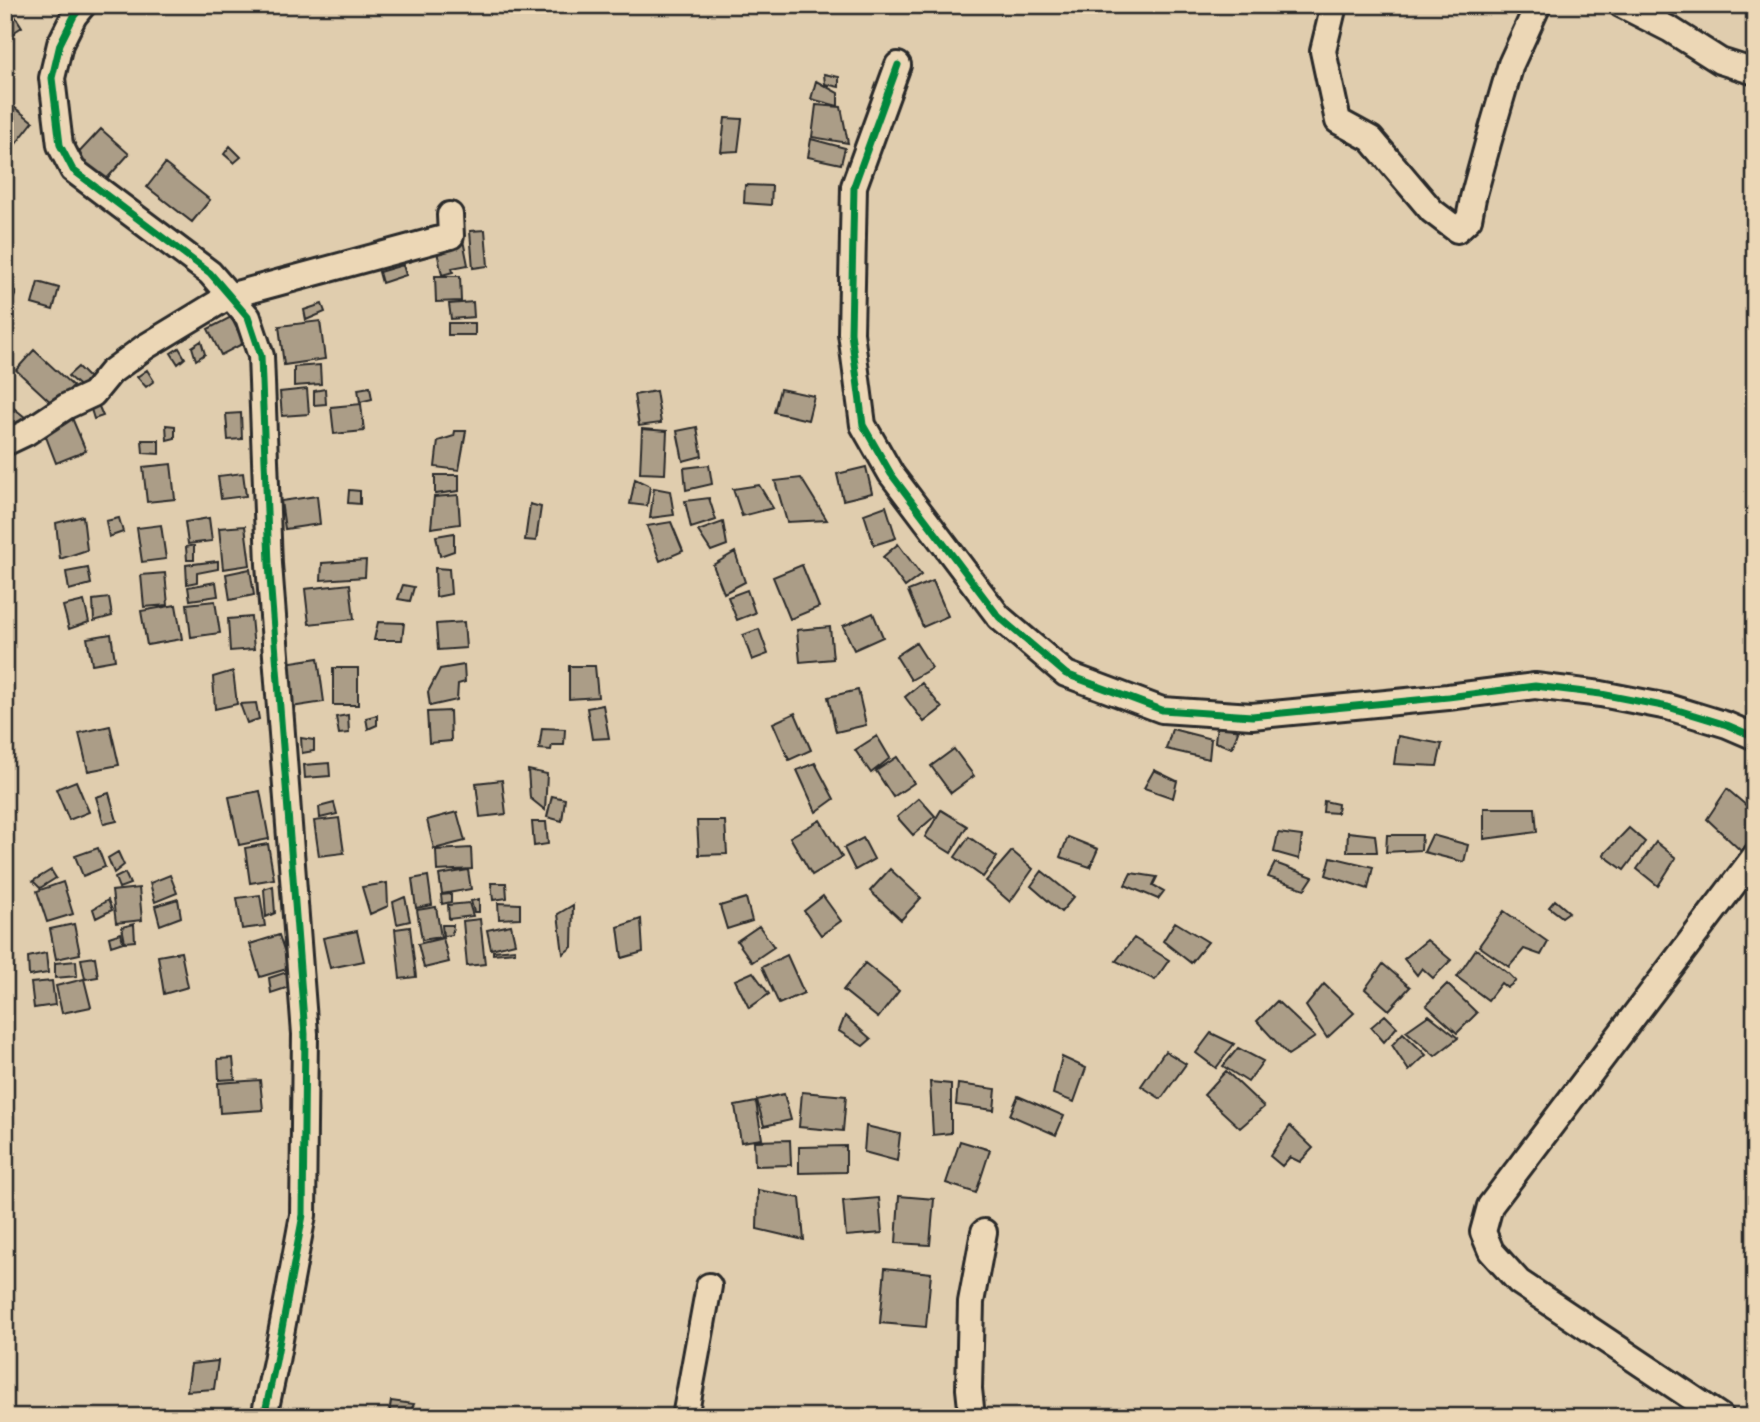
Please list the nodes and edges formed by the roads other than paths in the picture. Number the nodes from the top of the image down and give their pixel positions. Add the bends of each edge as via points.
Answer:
1 (83, 5) edge
2 (1334, 5) edge
3 (1538, 5) edge
4 (1622, 5) edge
5 (898, 65) dead end
6 (1755, 72) edge
7 (450, 215) dead end
8 (229, 296) junction
9 (5, 443) edge
10 (1755, 737) edge
11 (1755, 856) edge
12 (984, 1232) dead end
13 (709, 1286) dead end
14 (264, 1417) edge
15 (685, 1417) edge
16 (972, 1417) edge
17 (1721, 1417) edge

1 - 8 street via 60,44 52,78 60,145 73,170 209,273
2 - 3 street via 1324,51 1338,121 1371,139 1432,211 1457,230 1469,219 1511,64
4 - 6 street via 1720,61
5 - 10 street via 854,186 851,333 863,425 891,474 999,617 1066,674 1161,710 1252,716 1535,686 1668,708
7 - 8 street via 451,236
8 - 9 street via 145,347 111,372 93,394
8 - 14 street via 248,317 261,356 269,564 305,1034 303,1215
11 - 17 street via 1490,1206 1483,1232 1492,1251 1519,1282
12 - 16 street via 971,1301
13 - 15 street

